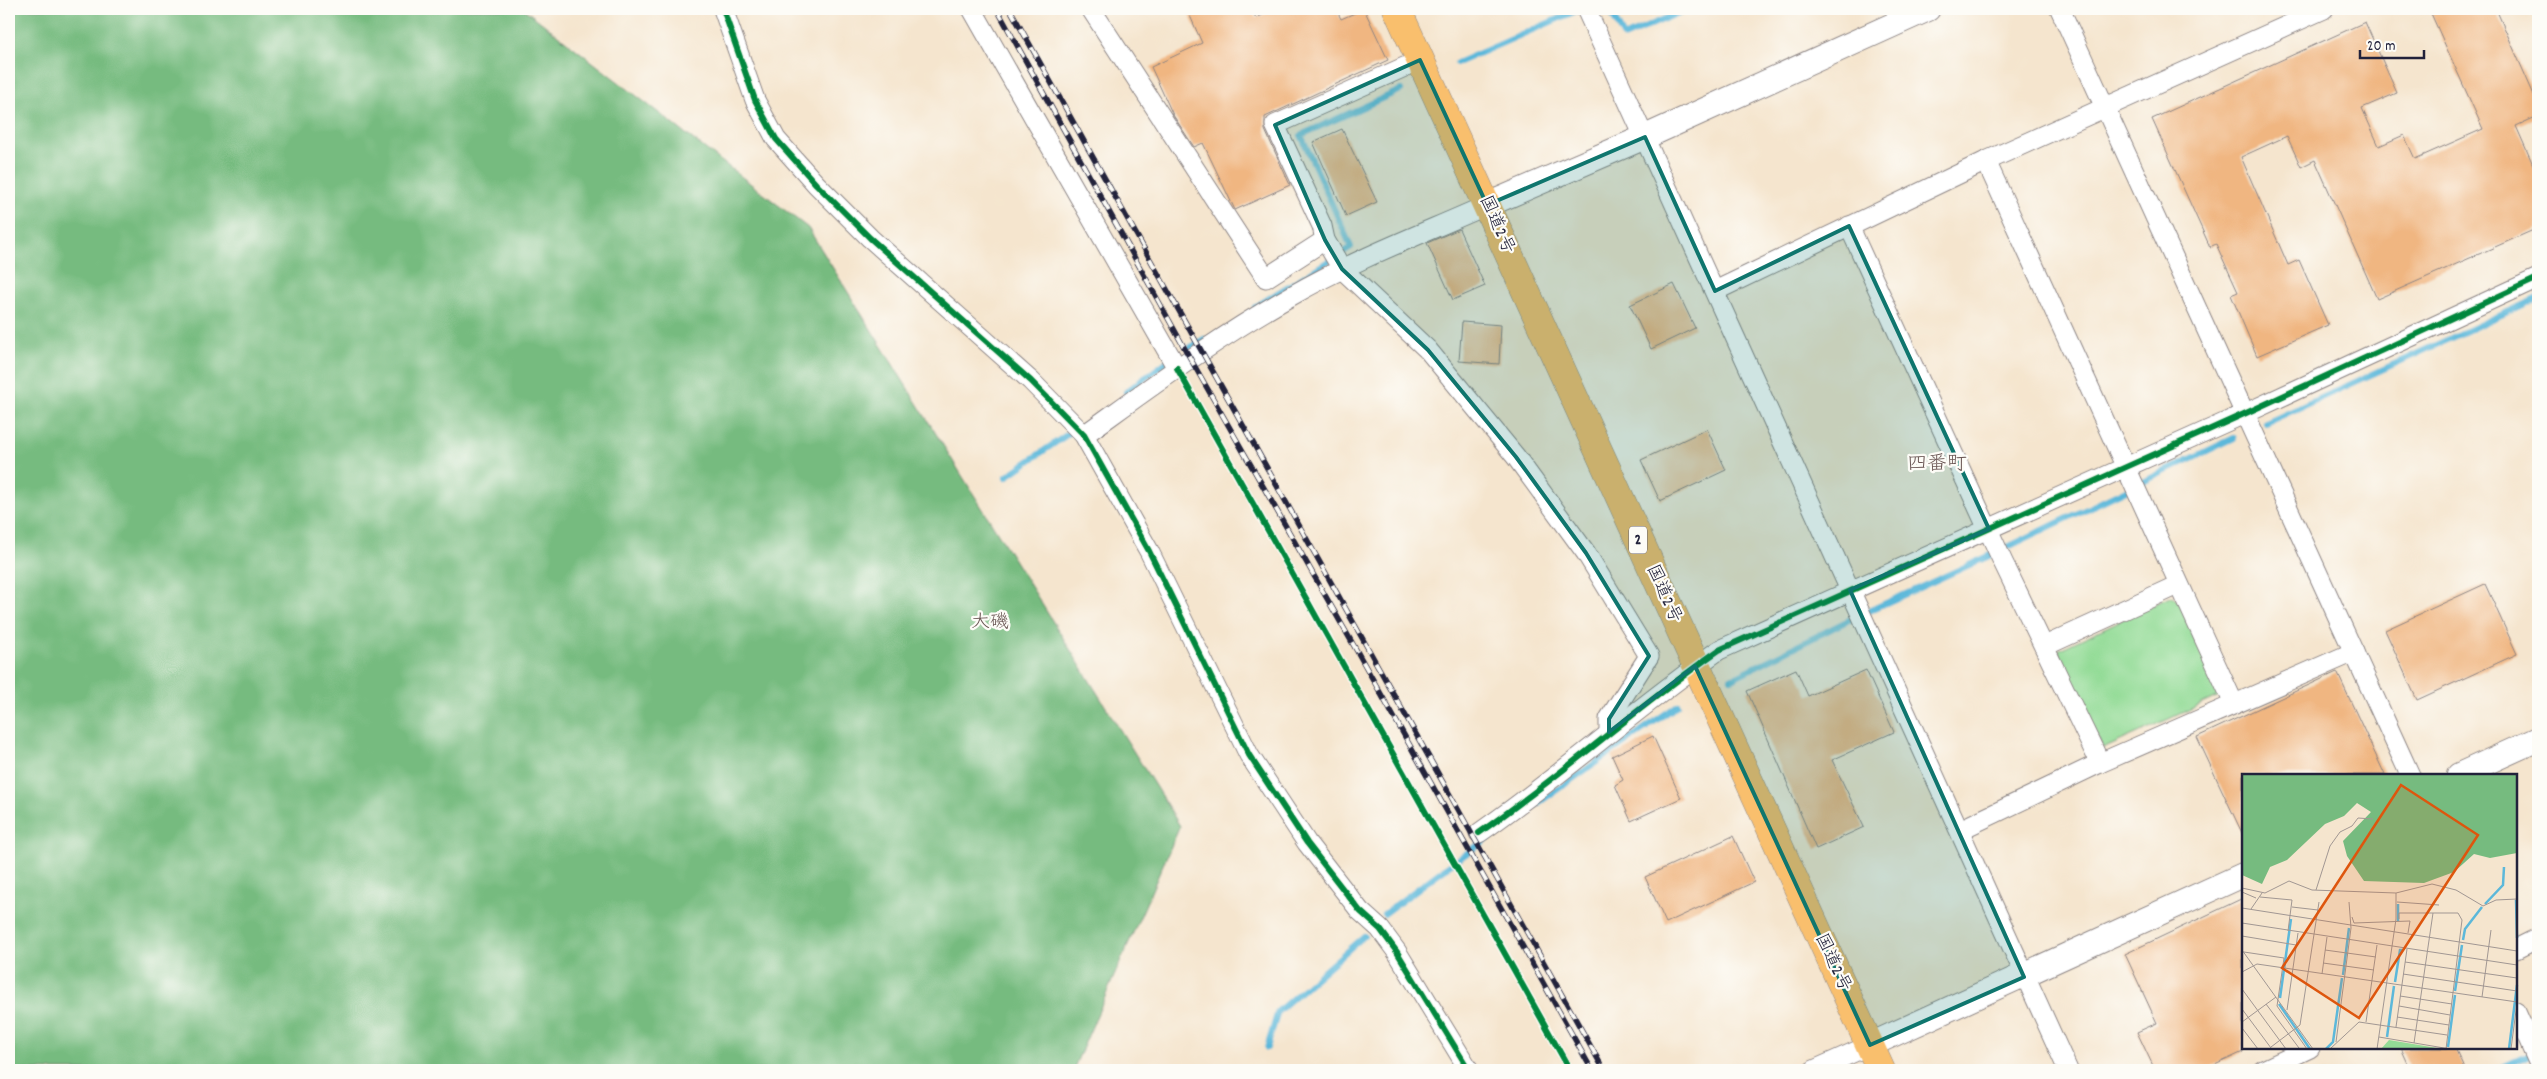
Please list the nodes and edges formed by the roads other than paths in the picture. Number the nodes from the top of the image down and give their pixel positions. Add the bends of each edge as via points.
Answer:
1 (723, 9) edge
2 (972, 9) edge
3 (1091, 9) edge
4 (1397, 9) edge
5 (1586, 9) edge
6 (1928, 9) edge
7 (2060, 9) edge
8 (2324, 9) edge
9 (1420, 60) junction
10 (2105, 107) junction
11 (1646, 138) junction
12 (1986, 162) junction
13 (1487, 206) junction
14 (1849, 226) junction
15 (1334, 255) junction
16 (2538, 278) edge
17 (1715, 291) junction
18 (1173, 361) junction
19 (2244, 414) junction
20 (1084, 435) junction
21 (2130, 480) junction
22 (1992, 536) junction
23 (2178, 585) junction
24 (1852, 595) junction
25 (2045, 646) junction
26 (2354, 652) junction
27 (1696, 666) junction
28 (2234, 704) junction
29 (1609, 732) junction
30 (2538, 739) edge
31 (2100, 764) junction
32 (2410, 774) edge
33 (2461, 774) edge
34 (1960, 830) junction
35 (1479, 833) dead end
36 (2242, 875) edge
37 (2538, 938) edge
38 (2517, 948) edge
39 (2024, 977) junction
40 (2517, 1014) edge
41 (1870, 1045) junction
42 (2308, 1049) edge
43 (2535, 1055) edge
44 (1469, 1070) edge
45 (1814, 1070) edge
46 (1881, 1070) edge
47 (2068, 1070) edge
48 (2263, 1070) edge

1 - 20 street via 755,100 776,138 870,238 1031,382
2 - 18 street
3 - 15 street via 1266,278
4 - 9 highway, 国道2号 / 2
5 - 11 street
6 - 11 street
7 - 10 street
8 - 10 street
9 - 13 highway, 国道2号 / 2
9 - 15 street via 1275,125
10 - 12 street
10 - 19 street
11 - 13 street
11 - 17 street
12 - 14 street
12 - 21 street
13 - 15 street
13 - 27 highway, 国道2号 / 2
14 - 17 street
14 - 22 street
15 - 18 street via 1291,295
15 - 29 street via 1428,350 1516,457 1586,553 1649,656 1609,719
16 - 19 street
17 - 24 street
18 - 20 street
19 - 21 street
19 - 26 street
20 - 44 street via 1149,551 1249,756 1307,843 1397,952
21 - 22 street
21 - 23 street
22 - 24 street
22 - 25 street
23 - 25 street
23 - 28 street
24 - 27 street via 1719,650
24 - 34 street
25 - 31 street
26 - 28 street
26 - 32 street
27 - 29 street
27 - 41 highway, 国道2号 / 2
28 - 31 street
29 - 35 street
30 - 33 street
31 - 34 street
34 - 39 street
36 - 39 street
37 - 38 street
39 - 41 street
39 - 47 street
40 - 43 street
41 - 45 street
41 - 46 highway, 国道2号 / 2
42 - 48 street

